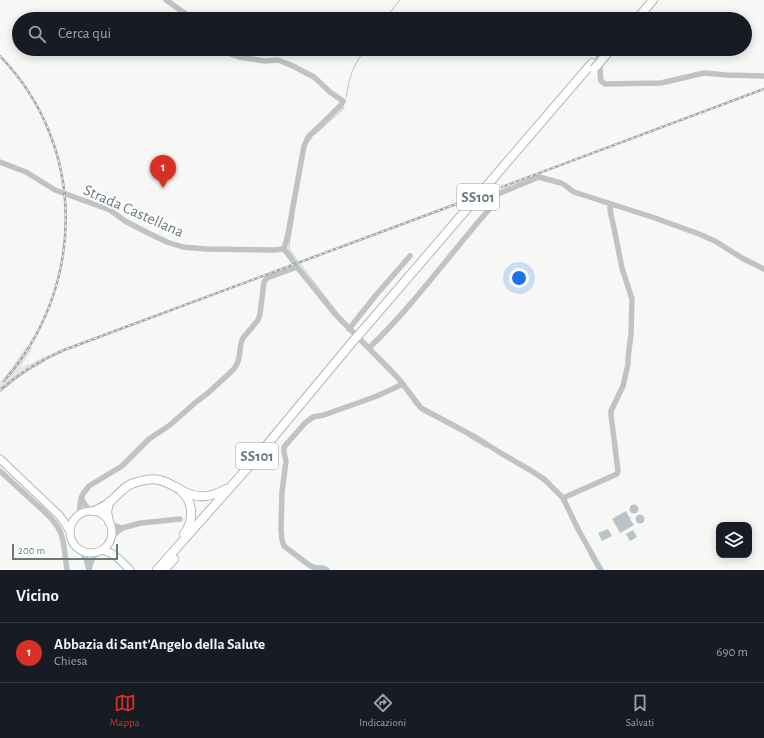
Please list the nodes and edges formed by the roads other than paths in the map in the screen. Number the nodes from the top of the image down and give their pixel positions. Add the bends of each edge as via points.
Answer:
1 (166, 0) edge
2 (647, 0) edge
3 (653, 0) edge
4 (183, 12) edge
5 (637, 12) edge
6 (642, 12) edge
7 (236, 56) edge
8 (598, 56) edge
9 (600, 56) edge
10 (764, 76) edge
11 (0, 162) edge
12 (611, 204) junction
13 (284, 249) junction
14 (410, 256) dead end
15 (297, 267) junction
16 (764, 268) edge
17 (349, 329) junction
18 (356, 342) junction
19 (369, 348) junction
20 (401, 386) junction
21 (0, 460) edge
22 (0, 471) edge
23 (175, 487) junction
24 (230, 487) junction
25 (82, 498) junction
26 (564, 498) junction
27 (109, 502) junction
28 (93, 511) junction
29 (59, 515) junction
30 (78, 515) junction
31 (180, 519) dead end
32 (110, 523) junction
33 (122, 528) junction
34 (70, 530) junction
35 (111, 539) junction
36 (81, 551) junction
37 (99, 551) junction
38 (170, 555) junction
39 (115, 556) junction
40 (89, 569) edge
41 (67, 570) edge
42 (130, 570) edge
43 (157, 570) edge
44 (164, 570) edge
45 (327, 570) edge
46 (601, 570) edge

1 - 4 street
2 - 5 highway
3 - 6 highway
7 - 13 street via 265,61 278,60 293,66 314,77 342,101 341,105 308,137 304,146
8 - 10 street via 601,81 605,84 661,83 704,73
9 - 18 highway, SS101, bridge
11 - 13 street, Strada Castellana via 26,172 55,190 110,210 148,233 183,247 218,250
12 - 16 street via 715,241
12 - 19 street via 574,192 564,184 539,177 498,194 493,205 427,284
12 - 26 street via 622,268 632,299 628,364 623,386 611,411 618,473
13 - 15 street
14 - 17 street
15 - 17 street
15 - 25 street via 267,278 264,282 258,320 243,338 237,364 230,372 170,425 149,439 122,466 89,486
17 - 19 street
18 - 24 highway, SS101
18 - 44 highway, SS101
19 - 20 street via 398,378
20 - 26 street via 421,408 530,470
20 - 45 street via 313,417 284,447 286,461 281,530 284,546 309,565
21 - 29 main road
22 - 41 street via 55,523 60,531
23 - 24 highway via 188,494 204,496 214,495
23 - 27 highway via 148,479 126,486
23 - 38 highway via 185,495 189,503 191,521
24 - 38 highway, SS101
25 - 28 street via 87,508
25 - 30 street
26 - 46 street
27 - 28 highway
27 - 32 highway via 107,512
28 - 30 main road
28 - 32 main road via 101,514
29 - 30 main road via 68,518
29 - 34 main road
30 - 34 main road
31 - 33 street via 141,523
32 - 33 street
32 - 35 main road
33 - 35 street
34 - 36 main road via 71,540
35 - 37 main road via 107,546
35 - 39 main road
36 - 37 main road
36 - 40 street
37 - 39 main road via 110,552
37 - 40 street
38 - 43 highway, SS101
39 - 42 main road

